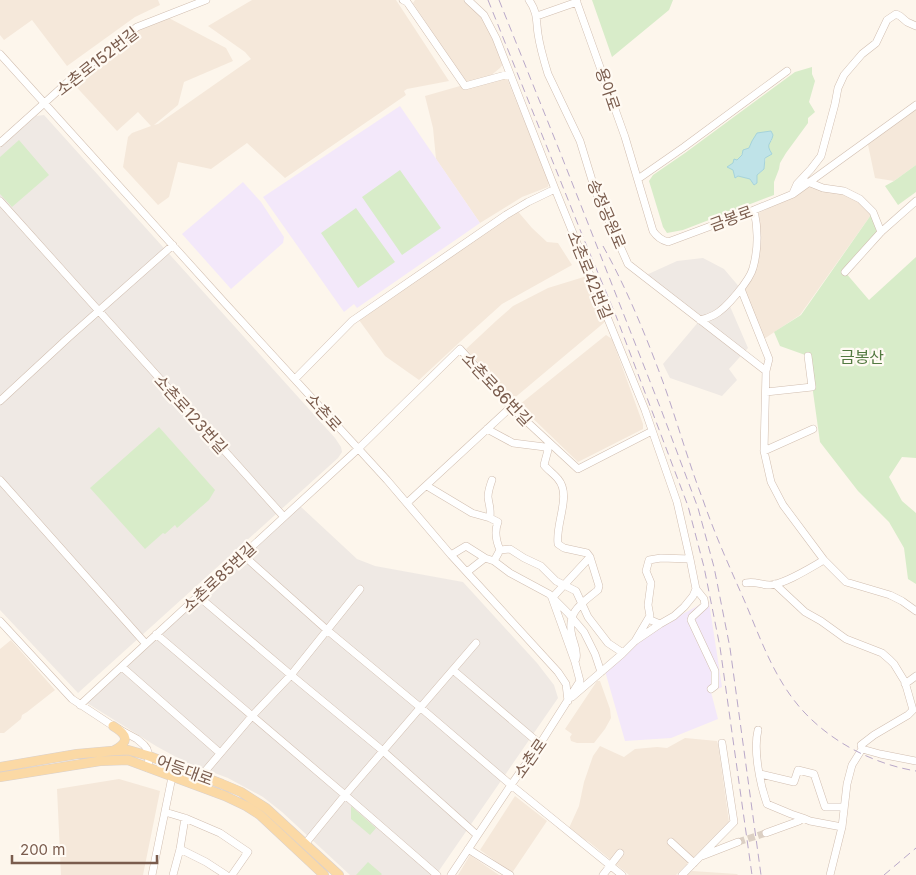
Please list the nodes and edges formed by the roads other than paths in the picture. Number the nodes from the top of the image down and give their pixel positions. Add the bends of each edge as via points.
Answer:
1 (206, 0) edge
2 (403, 0) edge
3 (468, 0) edge
4 (529, 0) edge
5 (576, 1) edge
6 (537, 16) junction
7 (916, 26) edge
8 (0, 54) edge
9 (787, 71) dead end
10 (510, 74) junction
11 (45, 103) junction
12 (916, 105) edge
13 (0, 144) edge
14 (638, 179) junction
15 (808, 182) junction
16 (555, 189) junction
17 (793, 194) junction
18 (0, 201) edge
19 (916, 201) edge
20 (754, 210) junction
21 (653, 231) joint
22 (881, 232) junction
23 (174, 245) junction
24 (845, 272) dead end
25 (741, 289) junction
26 (98, 311) junction
27 (700, 320) junction
28 (808, 356) dead end
29 (766, 371) junction
30 (295, 379) junction
31 (766, 392) junction
32 (0, 401) edge
33 (511, 407) junction
34 (488, 429) junction
35 (813, 429) dead end
36 (652, 431) junction
37 (358, 449) junction
38 (764, 451) junction
39 (0, 480) edge
40 (492, 480) dead end
41 (426, 486) junction
42 (407, 503) junction
43 (284, 517) junction
44 (490, 518) junction
45 (500, 550) junction
46 (451, 554) junction
47 (243, 555) junction
48 (590, 557) junction
49 (486, 558) junction
50 (690, 559) junction
51 (824, 560) junction
52 (494, 562) junction
53 (467, 572) junction
54 (746, 583) dead end
55 (775, 584) junction
56 (565, 585) junction
57 (360, 589) dead end
58 (696, 590) junction
59 (198, 596) junction
60 (552, 598) junction
61 (581, 603) junction
62 (916, 611) edge
63 (572, 617) junction
64 (648, 619) junction
65 (0, 621) edge
66 (660, 624) junction
67 (327, 630) junction
68 (156, 634) junction
69 (635, 642) junction
70 (476, 643) dead end
71 (146, 644) junction
72 (623, 653) junction
73 (575, 662) junction
74 (122, 666) junction
75 (453, 670) junction
76 (601, 672) junction
77 (291, 675) junction
78 (916, 676) edge
79 (905, 684) junction
80 (711, 689) dead end
81 (568, 701) junction
82 (80, 705) junction
83 (421, 708) junction
84 (913, 710) junction
85 (252, 716) junction
86 (916, 717) edge
87 (113, 726) junction
88 (758, 730) dead end
89 (722, 743) dead end
90 (540, 744) junction
91 (862, 749) junction
92 (111, 751) junction
93 (382, 751) junction
94 (220, 753) junction
95 (149, 756) junction
96 (916, 761) edge
97 (0, 767) edge
98 (148, 768) junction
99 (760, 774) junction
100 (201, 776) junction
101 (0, 777) edge
102 (172, 777) junction
103 (511, 785) junction
104 (345, 795) junction
105 (844, 807) junction
106 (165, 812) junction
107 (185, 818) junction
108 (803, 818) junction
109 (842, 827) junction
110 (766, 833) tunnel mouth
111 (477, 835) junction
112 (671, 842) dead end
113 (738, 842) tunnel mouth
114 (305, 844) junction
115 (180, 849) junction
116 (468, 849) junction
117 (620, 853) dead end
118 (700, 857) junction
119 (694, 864) junction
120 (610, 866) junction
121 (153, 875) edge
122 (173, 875) edge
123 (226, 875) edge
124 (232, 875) edge
125 (324, 875) edge
126 (339, 875) edge
127 (436, 875) edge
128 (451, 875) edge
129 (510, 875) edge
130 (603, 875) edge
131 (622, 875) edge
132 (682, 875) edge
133 (830, 875) edge

1 - 11 street, 소촌로152번길 via 137,27
2 - 10 street via 465,86
3 - 10 street, 소촌로42번길 via 487,20
4 - 6 street, 송정공원로
5 - 6 street
5 - 14 street, 용아로
6 - 27 street, 송정공원로 via 544,63 580,142 595,190 628,264
7 - 17 street via 896,14 888,20 876,43 844,75 821,156 797,184
8 - 11 street, 소촌로
9 - 14 street
10 - 16 street, 소촌로42번길
11 - 13 street, 소촌로152번길
11 - 23 street, 소촌로
12 - 15 street, 금봉로
14 - 21 street, 용아로
15 - 17 street, 금봉로
15 - 22 street via 844,191 860,199 873,212
16 - 30 street via 506,215 352,321
16 - 36 street, 소촌로42번길
17 - 20 street, 금봉로
18 - 26 street, 소촌로123번길
19 - 22 street
20 - 21 street, 금봉로 via 668,242
20 - 25 street via 756,246 753,270
22 - 24 street
23 - 26 street
23 - 30 street, 소촌로
25 - 27 street via 715,315
25 - 29 street via 769,359
26 - 32 street
26 - 43 street, 소촌로123번길
27 - 29 street, 송정공원로
28 - 31 street via 812,387
29 - 31 street
30 - 37 street, 소촌로
31 - 38 street
33 - 34 street
33 - 36 street, 소촌로86번길 via 578,469
33 - 37 street, 소촌로86번길 via 460,349
34 - 41 street
34 - 48 street via 513,443 548,450 544,465 565,492 558,544 587,553
35 - 38 street
36 - 50 street, 소촌로42번길 via 677,502
37 - 42 street, 소촌로
37 - 43 street, 소촌로85번길
38 - 51 street via 771,482 778,496
39 - 71 street
40 - 44 street via 488,496
41 - 42 street
41 - 44 street via 472,513
42 - 46 street, 소촌로
43 - 47 street, 소촌로85번길
44 - 45 street via 498,522 496,542
45 - 52 street
45 - 56 street via 510,549 541,566
46 - 49 street via 466,546
46 - 53 street, 소촌로
47 - 59 street, 소촌로85번길
47 - 67 street, 소촌로
48 - 56 street
48 - 61 street via 599,586
49 - 52 street
49 - 53 street
50 - 58 street, 소촌로42번길
50 - 64 street via 649,560 646,571 650,583
51 - 55 street
51 - 62 street via 846,582 890,595
52 - 60 street
53 - 81 street, 소촌로 via 558,672 566,684
54 - 55 street
55 - 79 street via 805,612 846,639 887,657
56 - 60 street
56 - 61 street via 576,590
57 - 67 street
58 - 66 street via 684,608
58 - 80 street, 소촌로42번길 via 705,605 691,620 715,671 715,686
59 - 68 street, 소촌로85번길
59 - 77 street
60 - 63 street
60 - 73 street
61 - 63 street
61 - 72 street via 608,643
63 - 73 street via 572,634 577,650
63 - 76 street via 584,632
64 - 66 street
64 - 69 street
65 - 82 street
66 - 69 street
67 - 77 street
67 - 83 street, 소촌로
68 - 71 street, 소촌로85번길
68 - 85 street
69 - 72 street
70 - 75 street
71 - 74 street, 소촌로85번길
72 - 76 street
73 - 81 street via 580,681
74 - 82 street, 소촌로85번길
74 - 94 street
75 - 83 street
75 - 90 street
76 - 81 street
77 - 85 street
77 - 93 street
78 - 79 street
79 - 84 street
81 - 90 street, 소촌로
82 - 87 street
83 - 93 street
83 - 103 street, 소촌로
84 - 86 street
84 - 91 street via 861,745
85 - 94 street
85 - 104 street
87 - 92 main road via 123,732 125,738 120,747
87 - 95 street via 137,739
88 - 99 street via 756,750
89 - 118 street via 734,822
90 - 103 street, 소촌로
91 - 96 street
91 - 105 street via 852,765
92 - 95 main road, 어등대로 via 128,750
92 - 97 main road, 어등대로
93 - 104 street
93 - 111 street
94 - 100 street
95 - 98 street
95 - 100 main road, 어등대로
98 - 101 main road, 어등대로 via 128,760 100,761
98 - 102 main road, 어등대로
99 - 105 street via 794,782 798,770 814,774 825,807
99 - 108 street via 767,804
100 - 114 main road, 어등대로 via 241,792 266,808
102 - 106 street
102 - 125 main road, 어등대로 via 253,810
103 - 111 street, 소촌로
103 - 120 street
104 - 114 street
104 - 127 street
105 - 109 street
106 - 107 street
106 - 121 street
107 - 115 street
107 - 124 street via 220,833 248,852
108 - 109 street
108 - 110 street
109 - 133 street
111 - 116 street, 소촌로
112 - 119 street
113 - 118 street
114 - 126 main road, 어등대로
115 - 122 street
115 - 123 street
116 - 128 street, 소촌로
116 - 129 street
117 - 120 street
118 - 119 street
119 - 132 street
120 - 130 street
120 - 131 street

